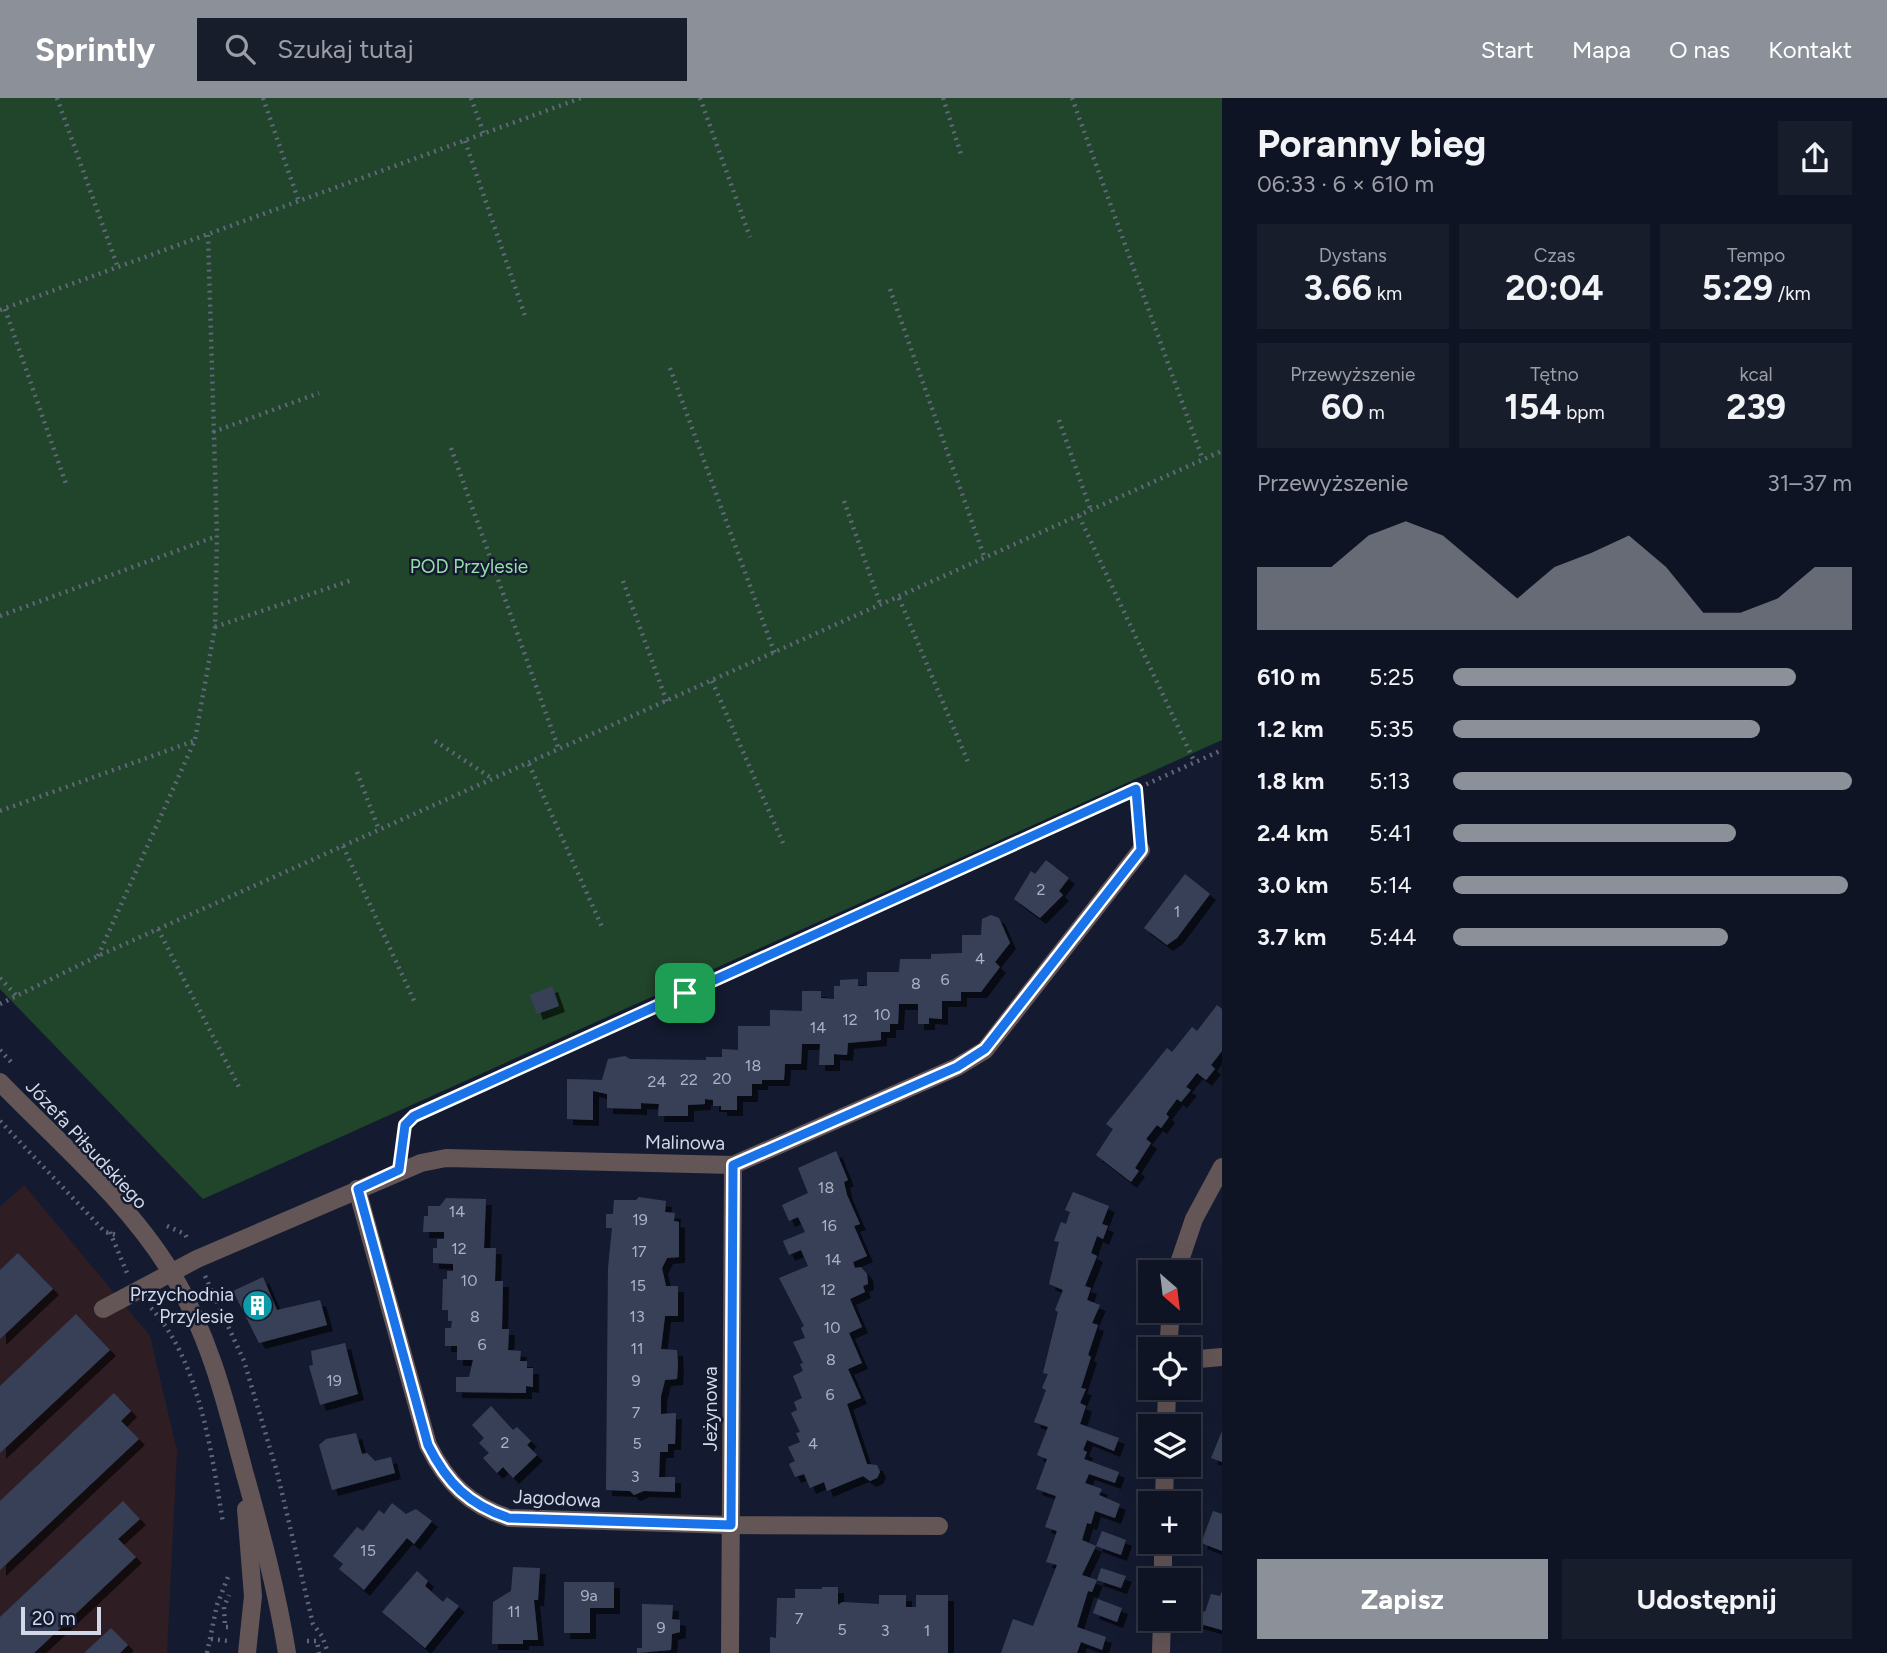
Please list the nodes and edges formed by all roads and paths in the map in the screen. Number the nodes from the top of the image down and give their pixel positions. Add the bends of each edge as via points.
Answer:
1 (57, 98) edge
2 (263, 98) edge
3 (471, 98) edge
4 (581, 98) edge
5 (700, 98) edge
6 (943, 98) edge
7 (1072, 98) edge
8 (484, 134) junction
9 (465, 141) junction
10 (961, 154) dead end
11 (299, 202) junction
12 (208, 235) junction
13 (750, 237) dead end
14 (118, 268) junction
15 (890, 289) dead end
16 (2, 309) edge
17 (525, 316) dead end
18 (670, 368) dead end
19 (319, 393) dead end
20 (1059, 420) dead end
21 (213, 432) junction
22 (451, 448) dead end
23 (1222, 451) edge
24 (1203, 460) junction
25 (66, 484) dead end
26 (844, 502) dead end
27 (1091, 511) junction
28 (1079, 516) junction
29 (216, 536) junction
30 (985, 558) junction
31 (352, 580) dead end
32 (623, 581) dead end
33 (898, 598) junction
34 (881, 606) junction
35 (0, 616) edge
36 (215, 627) junction
37 (775, 654) junction
38 (712, 681) junction
39 (667, 702) junction
40 (195, 740) junction
41 (435, 741) dead end
42 (559, 750) junction
43 (1222, 750) edge
44 (968, 762) dead end
45 (1195, 763) junction
46 (529, 764) junction
47 (358, 772) dead end
48 (494, 779) junction
49 (1136, 789) junction
50 (0, 811) edge
51 (379, 830) junction
52 (783, 843) dead end
53 (343, 846) junction
54 (1141, 850) joint
55 (602, 927) dead end
56 (158, 929) junction
57 (98, 956) junction
58 (0, 978) edge
59 (16, 995) junction
60 (0, 1004) edge
61 (416, 1005) dead end
62 (0, 1082) edge
63 (241, 1091) dead end
64 (0, 1110) edge
65 (0, 1121) edge
66 (733, 1165) junction
67 (1222, 1167) edge
68 (399, 1170) junction
69 (358, 1189) junction
70 (86, 1201) dead end
71 (104, 1219) dead end
72 (111, 1233) junction
73 (125, 1242) dead end
74 (198, 1259) junction
75 (1180, 1260) edge
76 (171, 1272) junction
77 (136, 1289) junction
78 (103, 1309) dead end
79 (184, 1343) dead end
80 (1222, 1357) edge
81 (1201, 1359) edge
82 (203, 1388) dead end
83 (242, 1464) junction
84 (731, 1525) junction
85 (939, 1526) dead end
86 (224, 1532) dead end
87 (227, 1565) dead end
88 (233, 1587) dead end
89 (313, 1624) junction
90 (283, 1626) junction
91 (225, 1627) junction
92 (250, 1627) junction
93 (1162, 1631) edge
94 (223, 1649) dead end
95 (207, 1653) edge
96 (247, 1653) edge
97 (287, 1653) edge
98 (328, 1653) edge
99 (730, 1653) edge
100 (1161, 1653) edge

1 - 14 path
2 - 11 path
3 - 8 path
4 - 8 path
5 - 13 path
6 - 10 path
7 - 24 path
8 - 9 path
9 - 11 path
9 - 17 path
11 - 12 path
12 - 14 path
12 - 21 path
14 - 16 path
15 - 30 path
16 - 25 path
18 - 37 path
19 - 21 path
20 - 27 path
21 - 29 path
22 - 42 path
23 - 24 path
24 - 27 path
26 - 34 path
27 - 28 path
28 - 30 path
28 - 45 path
29 - 35 path
29 - 36 path
30 - 33 path
31 - 36 path
32 - 39 path
33 - 34 path
33 - 44 path
34 - 37 path
36 - 40 path
37 - 38 path
38 - 39 path
38 - 52 path
39 - 42 path
40 - 50 path
40 - 57 path
41 - 48 path
42 - 46 path
43 - 45 path
45 - 49 path
46 - 48 path
46 - 55 path
47 - 51 path
48 - 51 path
49 - 54 path
49 - 68 path via 414,1116 405,1125
51 - 53 path
53 - 56 path
53 - 61 path
54 - 66 street, Malinowa via 985,1049 957,1067
56 - 57 path
56 - 63 path
57 - 59 path
58 - 59 path
59 - 60 path
62 - 76 street, Józefa Piłsudskiego via 120,1206
64 - 70 path
65 - 72 path via 105,1232
66 - 68 street, Malinowa via 446,1158
66 - 84 street, Jeżynowa
67 - 75 street via 1194,1219
68 - 69 street, Malinowa
69 - 74 street, Malinowa
69 - 84 street, Jagodowa via 428,1445 442,1472 480,1508 509,1518
71 - 72 path
72 - 73 path
72 - 77 path
74 - 76 street, Malinowa
74 - 89 path via 244,1361 278,1472
76 - 77 street, Malinowa
76 - 83 street, Józefa Piłsudskiego via 217,1372
77 - 78 street, Malinowa
77 - 86 path via 170,1333 200,1404
79 - 82 path
80 - 81 street
83 - 90 street, Józefa Piłsudskiego
83 - 92 street, Józefa Piłsudskiego via 253,1596
84 - 85 street, Jagodowa
84 - 99 street, Jeżynowa
87 - 95 path
88 - 91 path via 223,1607
89 - 90 path
89 - 98 path
90 - 97 street, Józefa Piłsudskiego
91 - 92 path
91 - 94 path
92 - 96 street, Józefa Piłsudskiego
93 - 100 street

